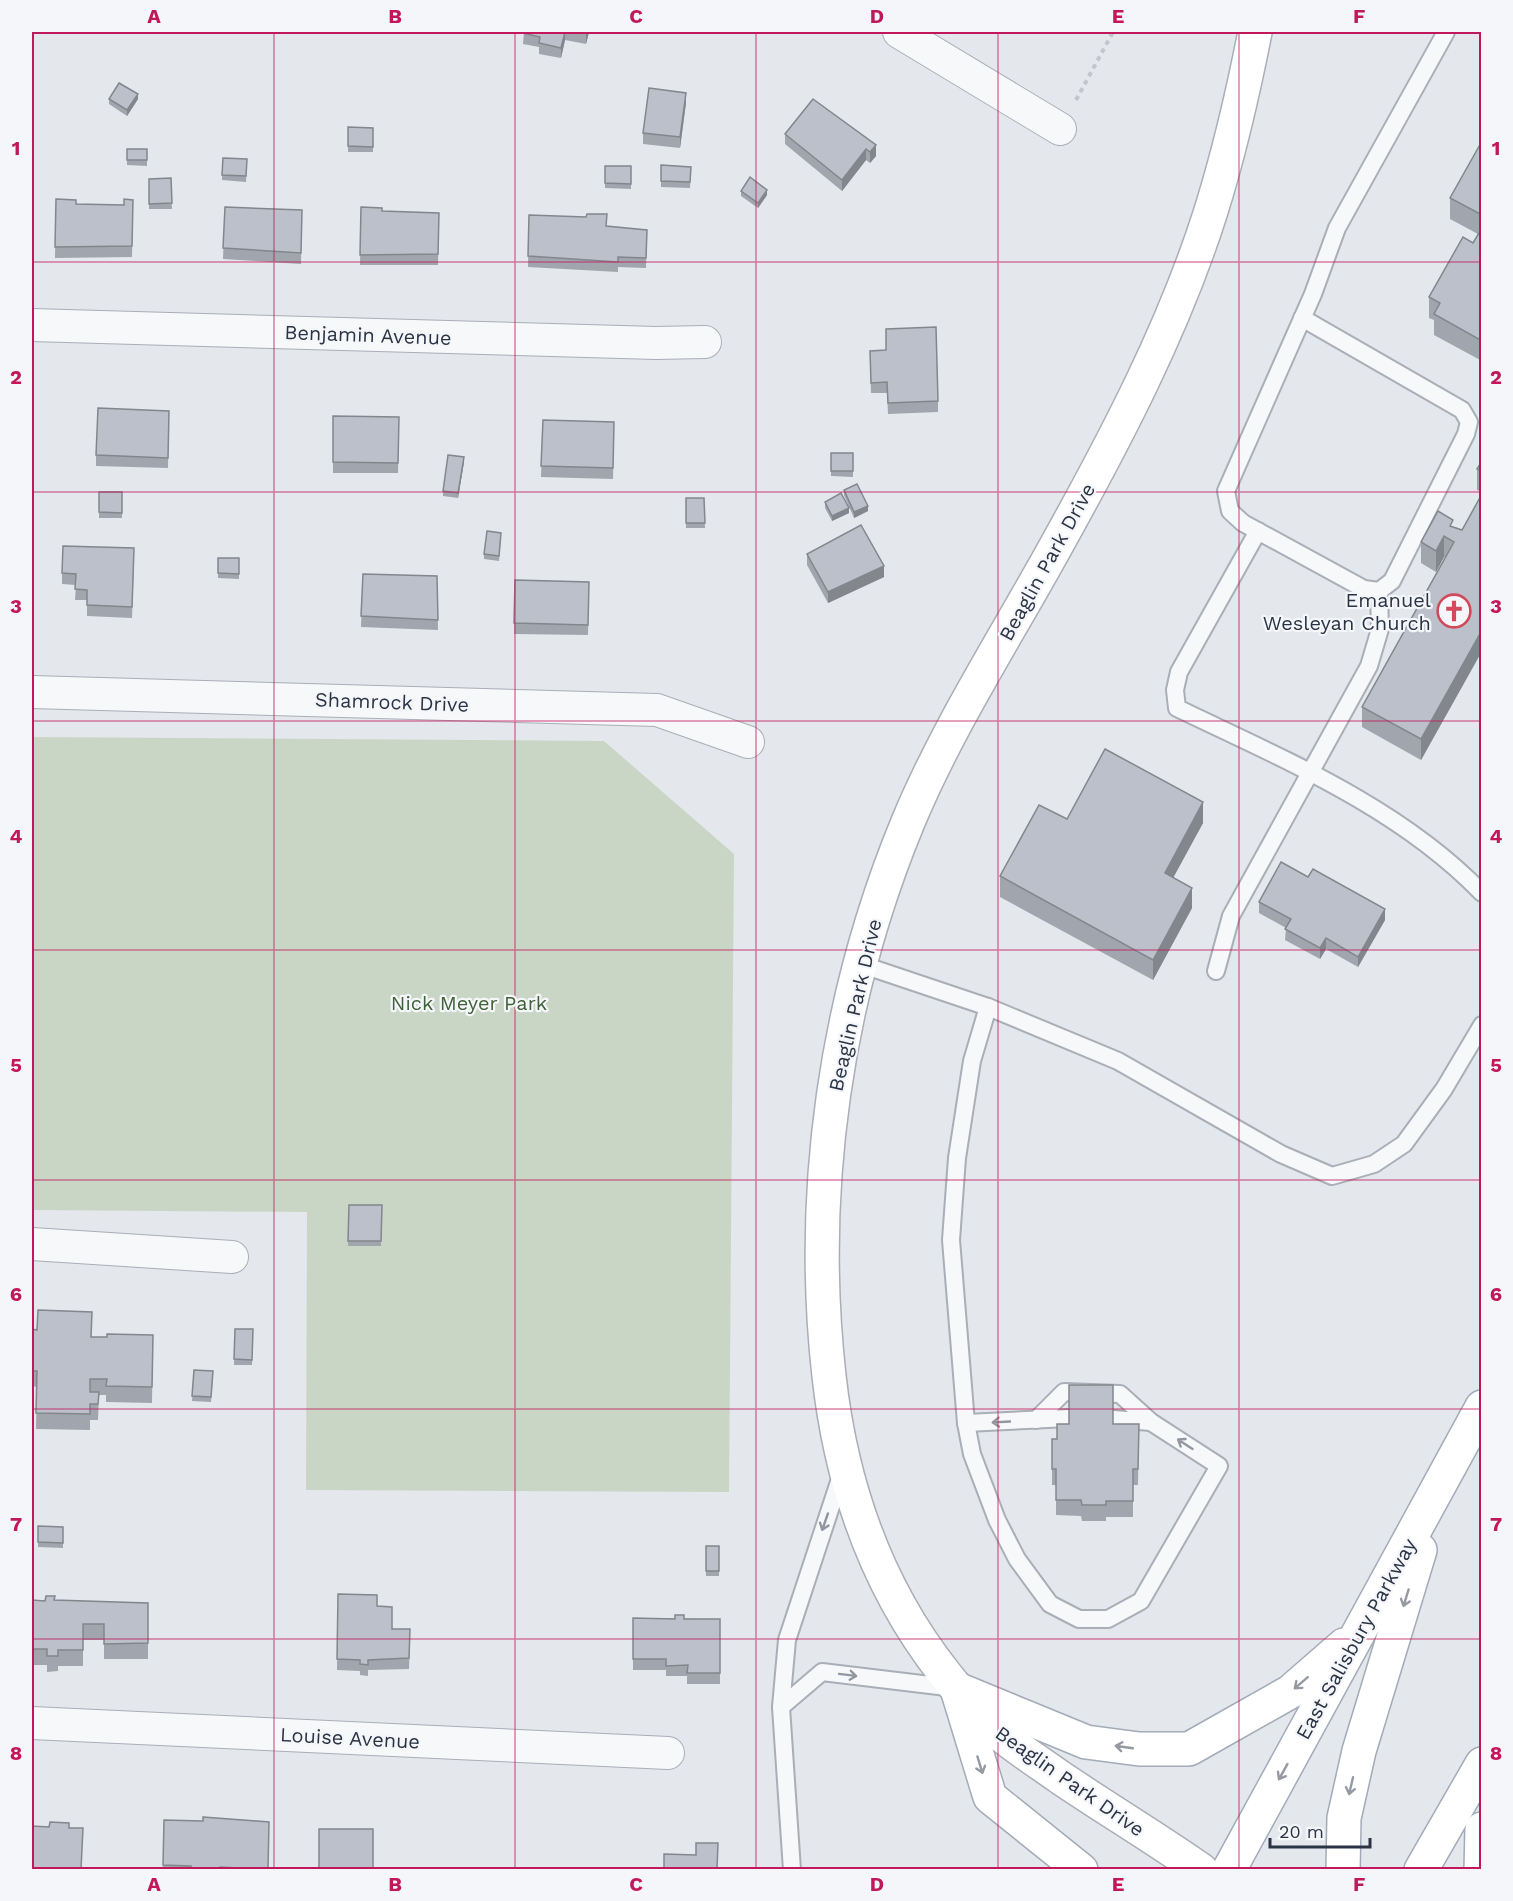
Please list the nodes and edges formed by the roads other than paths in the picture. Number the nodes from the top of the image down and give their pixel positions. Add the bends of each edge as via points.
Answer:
1 (899, 32) edge
2 (1255, 32) edge
3 (1446, 32) edge
4 (1060, 129) road end
5 (1302, 318) junction
6 (32, 325) edge
7 (705, 342) dead end
8 (1258, 531) junction
9 (1379, 591) junction
10 (32, 692) edge
11 (748, 742) dead end
12 (1309, 771) junction
13 (1482, 893) edge
14 (860, 964) junction
15 (1216, 971) dead end
16 (988, 1007) junction
17 (1482, 1025) edge
18 (32, 1244) edge
19 (232, 1257) dead end
20 (1482, 1407) edge
21 (1069, 1418) edge
22 (1113, 1419) edge
23 (1035, 1420) junction
24 (1151, 1422) junction
25 (966, 1424) junction
26 (844, 1466) junction
27 (1441, 1482) junction
28 (1361, 1631) junction
29 (957, 1689) junction
30 (781, 1707) junction
31 (32, 1723) edge
32 (668, 1753) dead end
33 (1482, 1764) edge
34 (1482, 1829) edge
35 (792, 1869) edge
36 (1081, 1869) edge
37 (1201, 1869) edge
38 (1229, 1869) edge
39 (1343, 1869) edge
40 (1421, 1869) edge
41 (1481, 1869) edge

1 - 4 street
2 - 14 main road, Beaglin Park Drive via 1232,139 1210,215 1178,300 1105,456 936,762 908,823
3 - 5 lane via 1336,228
5 - 8 lane via 1226,491 1230,511
5 - 9 lane via 1462,410 1469,422 1392,581
6 - 7 street, Benjamin Avenue
8 - 9 lane via 1364,589
8 - 12 lane via 1179,672 1177,708
9 - 12 lane via 1380,629 1370,666
10 - 11 street, Shamrock Drive via 657,710
12 - 13 lane via 1381,813 1452,862
12 - 15 lane via 1231,916
14 - 16 lane
14 - 26 main road, Beaglin Park Drive via 834,1092 823,1216 825,1343
16 - 17 lane via 1118,1061 1281,1154 1332,1176 1374,1164 1404,1144 1444,1089
16 - 25 lane via 972,1061 957,1158 951,1240
18 - 19 street
20 - 27 main road, East Salisbury Parkway
21 - 23 lane
22 - 24 lane
23 - 24 lane via 1064,1392 1120,1394
23 -> 25 lane
25 -> 24 lane via 972,1454 997,1520 1017,1559 1050,1604 1078,1618 1108,1619 1141,1601 1219,1466
26 - 29 main road, Beaglin Park Drive via 876,1559 900,1608
26 -> 30 lane via 787,1640
27 - 28 main road, East Salisbury Parkway
27 -> 39 main road via 1359,1751 1344,1818
28 -> 29 main road via 1290,1692 1189,1749 1138,1749 1086,1742
28 -> 38 main road, East Salisbury Parkway
30 -> 29 lane via 822,1672
29 -> 36 main road via 990,1797
29 - 37 main road, Beaglin Park Drive via 984,1721 1030,1756
30 - 35 lane
31 - 32 street, Louise Avenue
33 - 40 main road
34 - 41 main road

